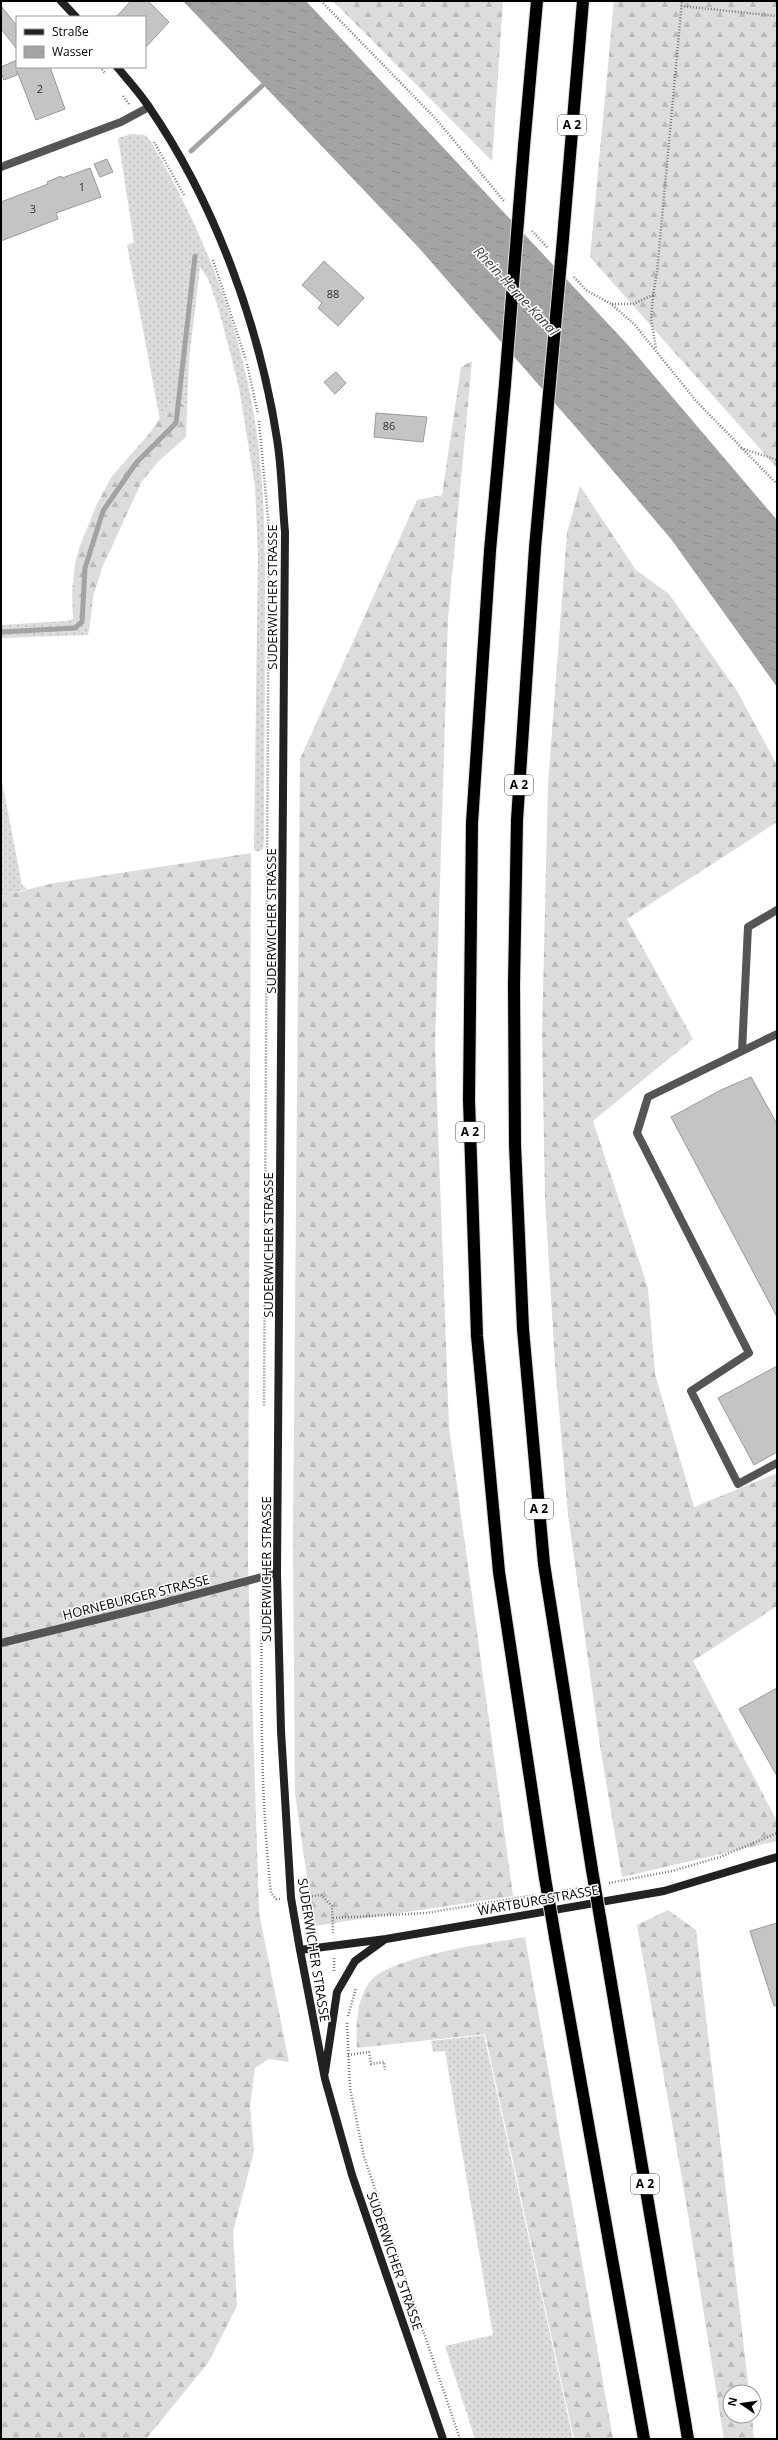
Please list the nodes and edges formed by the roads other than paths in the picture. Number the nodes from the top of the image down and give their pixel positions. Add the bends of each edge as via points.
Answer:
1 (61, 1) edge
2 (537, 1) edge
3 (583, 1) edge
4 (75, 16) edge
5 (118, 68) edge
6 (149, 107) junction
7 (1, 167) edge
8 (777, 910) edge
9 (777, 1034) edge
10 (742, 1051) junction
11 (777, 1463) edge
12 (277, 1573) junction
13 (1, 1643) edge
14 (777, 1857) edge
15 (386, 1939) junction
16 (300, 1950) junction
17 (325, 2079) junction
18 (443, 2439) edge
19 (644, 2439) edge
20 (688, 2439) edge

1 - 4 main road
2 - 19 highway, A 2, bridge via 490,551 472,823 470,1108 477,1336 499,1572 545,1878
3 - 20 highway, A 2, bridge via 535,548 517,820 515,1145 523,1329 544,1564 592,1870
5 - 6 main road, SUDERWICHER STRASSE
6 - 7 street via 121,122
6 - 12 main road, SUDERWICHER STRASSE via 194,183 231,264 266,380 277,440 285,540
8 - 10 street via 748,927
9 - 10 street
10 - 11 street via 648,1097 637,1133 749,1353 691,1391 738,1484
12 - 13 street, HORNEBURGER STRASSE
12 - 16 main road, SUDERWICHER STRASSE via 281,1731 292,1898
14 - 15 main road, WARTBURGSTRASSE via 664,1891
15 - 16 main road, WARTBURGSTRASSE
15 - 17 main road via 355,1961 344,1978 334,2005
16 - 17 main road, SUDERWICHER STRASSE
17 - 18 main road, SUDERWICHER STRASSE via 352,2175

